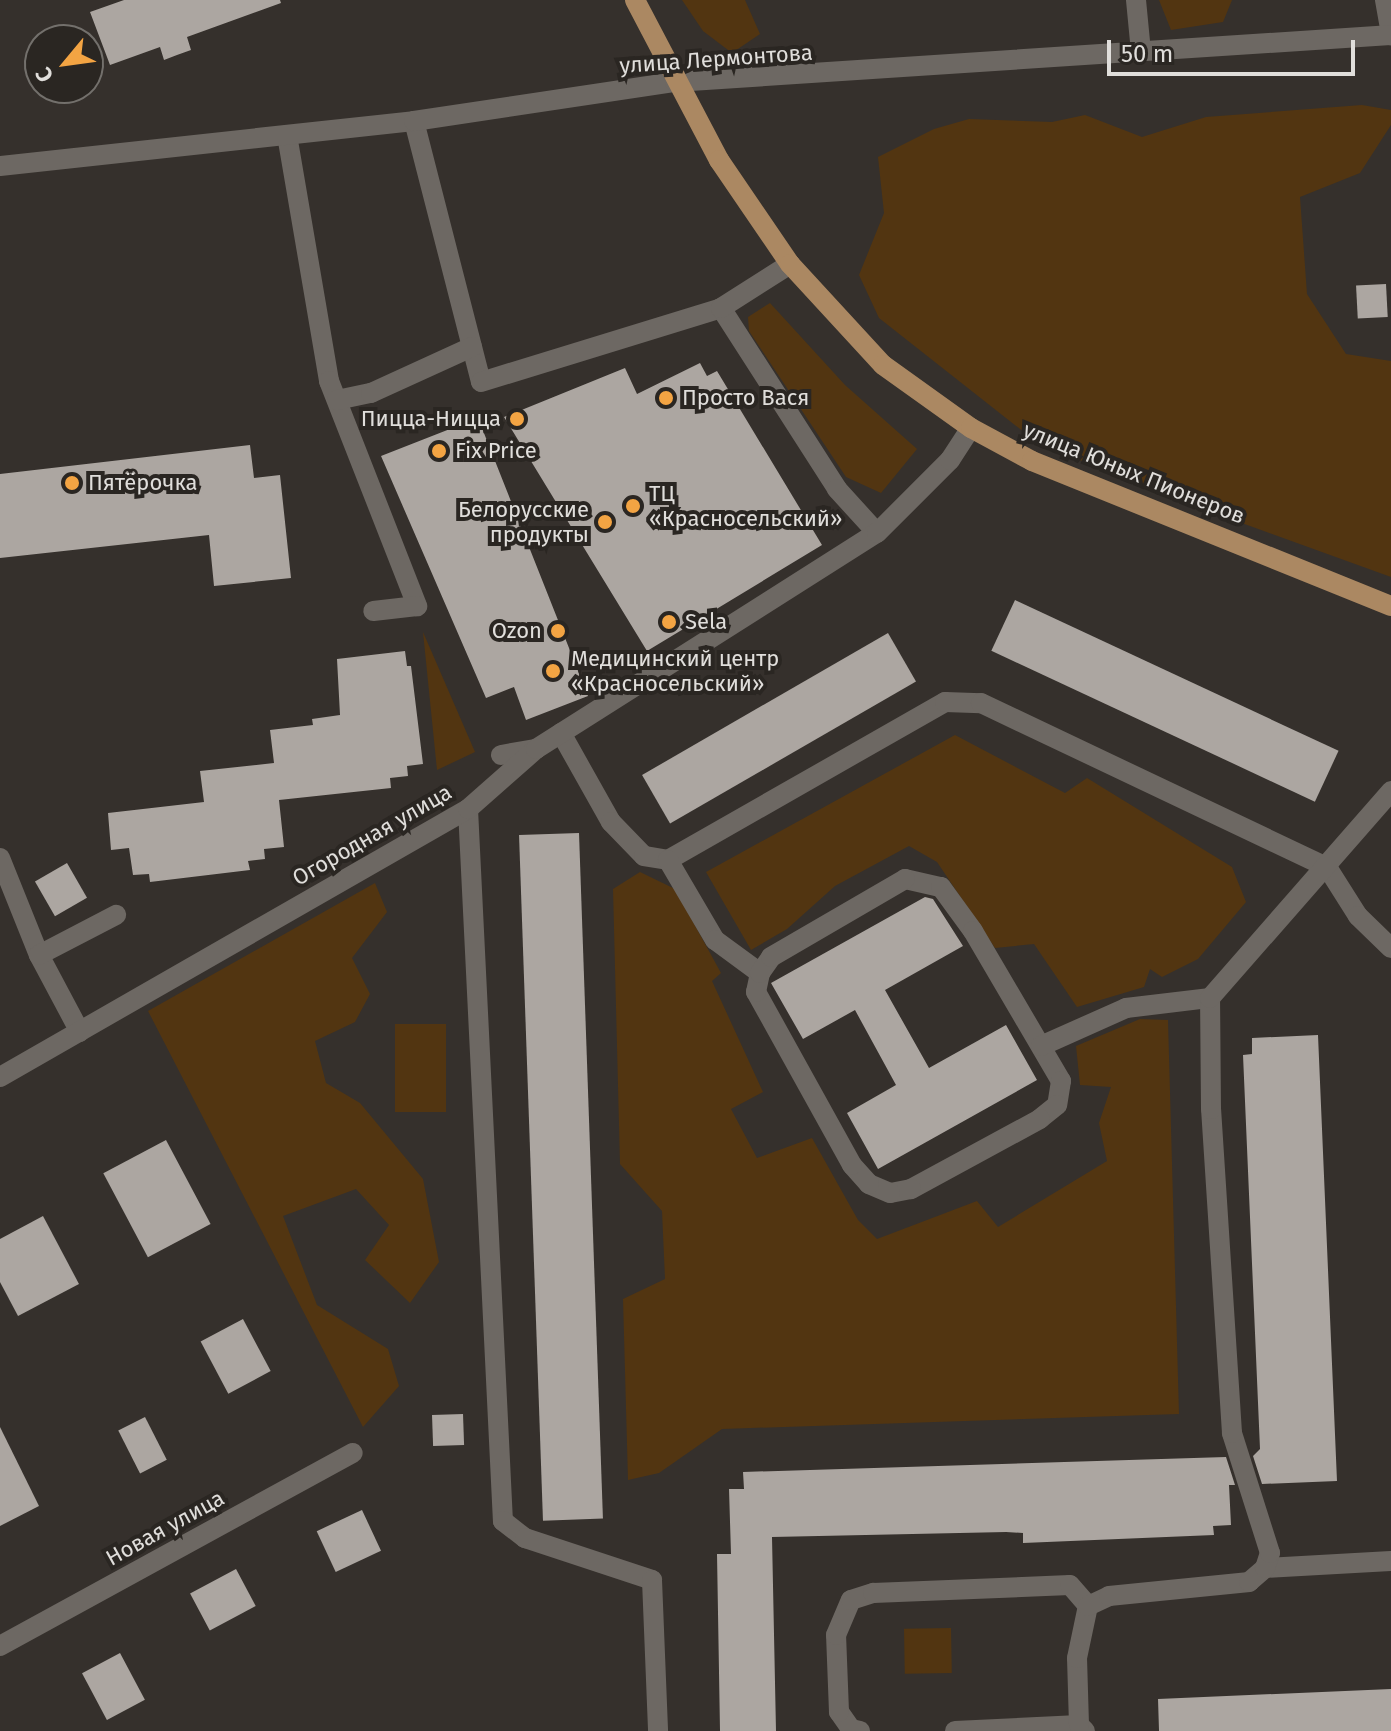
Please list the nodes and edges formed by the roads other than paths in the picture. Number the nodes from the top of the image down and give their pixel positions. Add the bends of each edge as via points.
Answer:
1 (635, 0) edge
2 (1136, 0) edge
3 (1385, 0) edge
4 (1391, 35) edge
5 (1141, 52) junction
6 (675, 82) junction
7 (414, 121) junction
8 (287, 135) junction
9 (0, 166) edge
10 (790, 264) junction
11 (721, 308) junction
12 (472, 347) junction
13 (337, 400) junction
14 (971, 428) junction
15 (877, 533) junction
16 (1391, 606) edge
17 (373, 611) dead end
18 (561, 733) junction
19 (536, 749) junction
20 (501, 755) dead end
21 (1391, 791) edge
22 (468, 809) junction
23 (0, 858) edge
24 (668, 860) junction
25 (1327, 867) junction
26 (116, 915) dead end
27 (1391, 948) edge
28 (39, 955) junction
29 (760, 973) junction
30 (1210, 998) junction
31 (80, 1032) junction
32 (1041, 1046) junction
33 (0, 1077) edge
34 (353, 1453) dead end
35 (1391, 1561) edge
36 (1265, 1568) junction
37 (1088, 1606) junction
38 (0, 1646) edge
39 (1082, 1728) edge
40 (658, 1731) edge
41 (860, 1731) edge
42 (955, 1731) edge

1 - 6 main road, улица Юных Пионеров
2 - 5 street
3 - 4 street
4 - 5 street, улица Лермонтова
5 - 6 street, улица Лермонтова
6 - 7 street, улица Лермонтова
6 - 10 main road, улица Юных Пионеров via 719,160
7 - 8 street, улица Лермонтова
7 - 12 street
8 - 9 street, улица Лермонтова
8 - 13 street via 329,381
10 - 11 street
10 - 14 main road, улица Юных Пионеров via 883,365
11 - 12 street via 481,382
11 - 15 street via 837,489
12 - 13 street via 371,393
13 - 17 street via 417,606
14 - 15 street, Огородная улица via 950,460
14 - 16 main road, улица Юных Пионеров via 1032,461
15 - 18 street, Огородная улица
18 - 19 street, Огородная улица
18 - 24 street via 611,822 644,856
19 - 20 street
19 - 22 street, Огородная улица
21 - 25 street
22 - 31 street, Огородная улица
22 - 40 street via 503,1521 525,1538 652,1580
23 - 28 street
24 - 25 street via 945,702 998,708
24 - 29 street via 715,940
25 - 27 street via 1358,916
25 - 30 street via 1226,974
26 - 28 street
28 - 31 street
29 - 32 street via 771,957 905,879 923,880 941,887 973,931
29 - 32 street via 756,992 765,1013 852,1165 869,1184 890,1193 911,1189 1057,1105 1061,1081
30 - 32 street via 1126,1008
30 - 36 street via 1211,1109 1232,1433 1270,1553
31 - 33 street, Огородная улица
34 - 38 street, Новая улица
35 - 36 street
36 - 37 street via 1249,1582 1109,1596
37 - 39 street via 1077,1658
37 - 41 street via 1070,1585 873,1593 851,1600 836,1635 839,1712 851,1729
39 - 42 street

